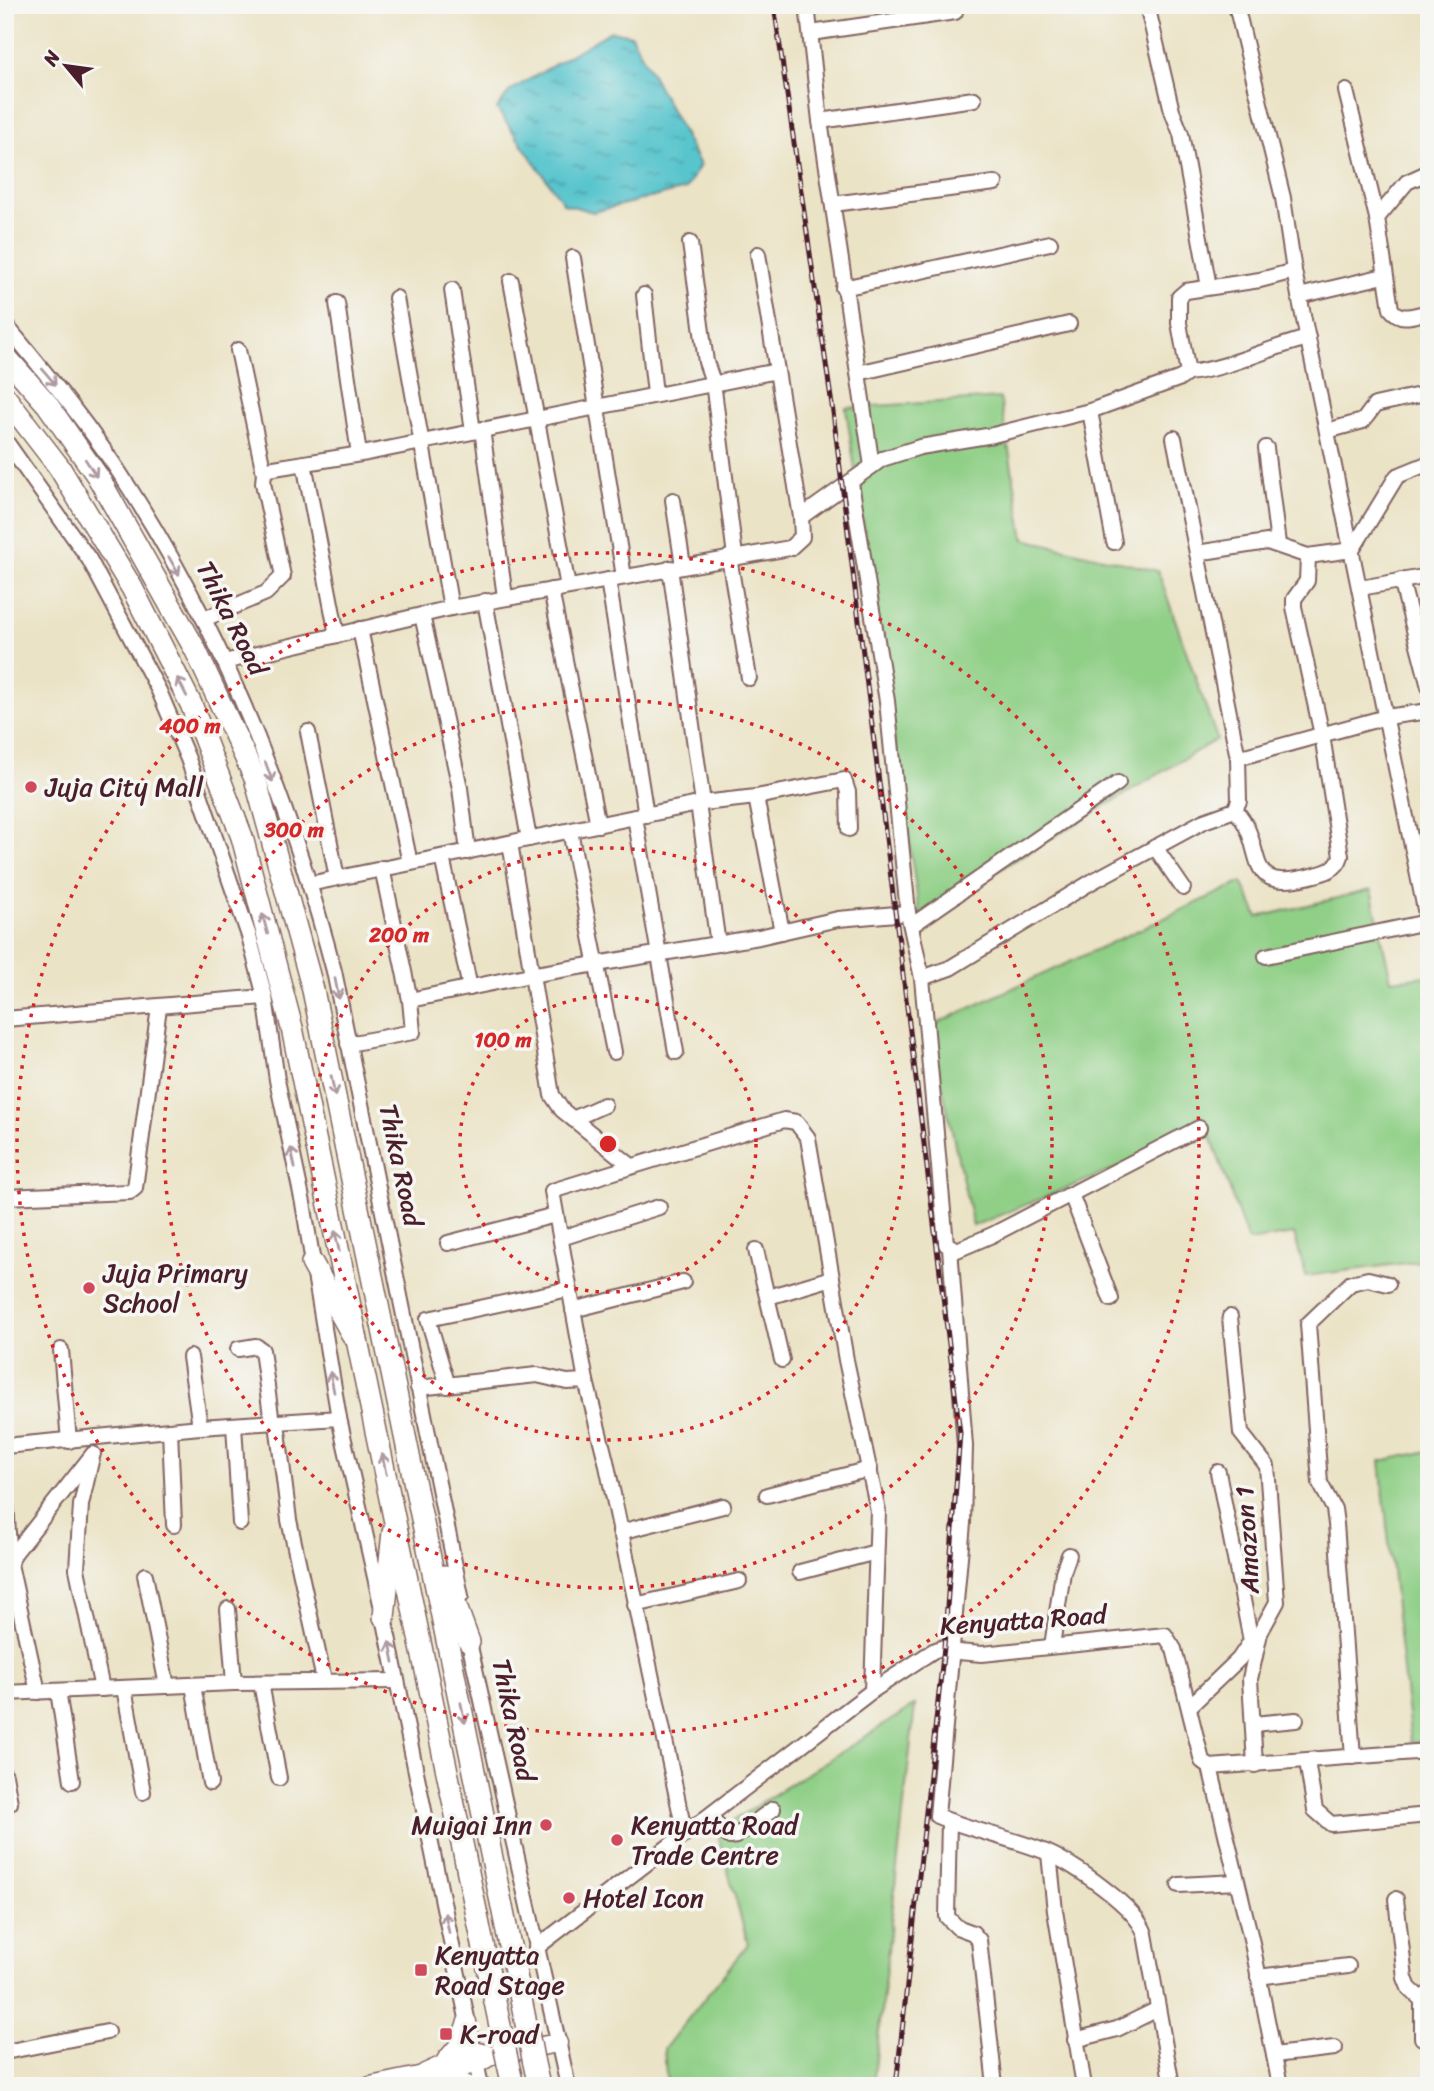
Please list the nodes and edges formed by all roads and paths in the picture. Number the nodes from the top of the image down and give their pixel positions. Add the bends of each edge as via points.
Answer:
1 (807, 5) edge
2 (1147, 5) edge
3 (1236, 5) edge
4 (955, 12) dead end
5 (811, 33) junction
6 (1346, 91) dead end
7 (974, 99) dead end
8 (820, 121) junction
9 (1429, 172) edge
10 (995, 183) dead end
11 (832, 204) junction
12 (1377, 218) junction
13 (690, 243) dead end
14 (1051, 243) dead end
15 (758, 254) dead end
16 (573, 258) dead end
17 (1294, 271) junction
18 (1384, 276) junction
19 (511, 281) dead end
20 (1209, 287) junction
21 (844, 288) junction
22 (452, 290) dead end
23 (643, 295) dead end
24 (1299, 296) junction
25 (396, 298) dead end
26 (337, 303) dead end
27 (1429, 312) edge
28 (5, 324) edge
29 (1069, 324) dead end
30 (1308, 338) junction
31 (238, 350) dead end
32 (5, 356) edge
33 (778, 371) junction
34 (859, 373) junction
35 (1188, 373) junction
36 (713, 382) junction
37 (1429, 393) edge
38 (655, 394) junction
39 (5, 397) edge
40 (598, 407) junction
41 (1090, 411) junction
42 (538, 418) junction
43 (478, 430) junction
44 (1327, 431) junction
45 (1174, 438) dead end
46 (5, 440) edge
47 (420, 442) junction
48 (1266, 448) dead end
49 (359, 454) junction
50 (304, 463) junction
51 (1429, 463) edge
52 (872, 466) junction
53 (264, 473) junction
54 (851, 483) junction
55 (673, 500) dead end
56 (801, 517) junction
57 (1114, 542) dead end
58 (1278, 544) junction
59 (1352, 550) junction
60 (1197, 553) junction
61 (732, 556) junction
62 (1308, 556) junction
63 (676, 567) junction
64 (1429, 576) edge
65 (624, 577) junction
66 (608, 580) junction
67 (1401, 580) junction
68 (568, 587) junction
69 (1360, 587) junction
70 (551, 590) junction
71 (505, 597) junction
72 (485, 601) junction
73 (451, 608) junction
74 (422, 615) junction
75 (204, 619) junction
76 (360, 629) junction
77 (337, 635) junction
78 (224, 662) junction
79 (749, 678) dead end
80 (1429, 687) edge
81 (1429, 711) edge
82 (1386, 717) junction
83 (308, 732) dead end
84 (1322, 735) junction
85 (1238, 758) junction
86 (1118, 783) dead end
87 (756, 797) junction
88 (700, 804) junction
89 (1235, 810) junction
90 (641, 816) junction
91 (598, 825) junction
92 (849, 829) dead end
93 (570, 831) junction
94 (529, 839) junction
95 (510, 844) junction
96 (1155, 847) junction
97 (468, 852) junction
98 (442, 858) junction
99 (410, 863) junction
100 (382, 869) junction
101 (337, 878) junction
102 (309, 884) junction
103 (1183, 888) dead end
104 (910, 919) junction
105 (1428, 926) edge
106 (782, 932) junction
107 (718, 944) junction
108 (659, 954) junction
109 (1266, 956) dead end
110 (595, 965) junction
111 (530, 975) junction
112 (922, 978) junction
113 (470, 988) junction
114 (265, 996) junction
115 (410, 1000) junction
116 (159, 1007) junction
117 (5, 1019) edge
118 (348, 1044) junction
119 (614, 1052) dead end
120 (676, 1052) dead end
121 (604, 1105) dead end
122 (573, 1119) junction
123 (1199, 1128) dead end
124 (630, 1165) junction
125 (1071, 1194) junction
126 (5, 1197) edge
127 (659, 1208) dead end
128 (555, 1215) junction
129 (561, 1238) junction
130 (448, 1244) dead end
131 (950, 1248) junction
132 (756, 1250) dead end
133 (312, 1263) junction
134 (832, 1278) junction
135 (683, 1282) dead end
136 (1388, 1284) dead end
137 (569, 1289) junction
138 (768, 1297) junction
139 (1111, 1299) dead end
140 (573, 1310) junction
141 (1230, 1317) dead end
142 (359, 1344) junction
143 (239, 1349) dead end
144 (61, 1350) dead end
145 (190, 1357) dead end
146 (782, 1360) dead end
147 (586, 1381) junction
148 (448, 1386) junction
149 (418, 1388) junction
150 (339, 1418) junction
151 (274, 1423) junction
152 (234, 1425) junction
153 (200, 1427) junction
154 (170, 1430) junction
155 (97, 1438) junction
156 (69, 1441) junction
157 (5, 1446) edge
158 (93, 1454) junction
159 (870, 1469) junction
160 (1218, 1472) dead end
161 (5, 1488) edge
162 (767, 1494) dead end
163 (723, 1506) dead end
164 (395, 1513) junction
165 (420, 1515) junction
166 (240, 1523) dead end
167 (174, 1525) dead end
168 (620, 1532) junction
169 (876, 1552) junction
170 (1069, 1555) dead end
171 (10, 1564) junction
172 (800, 1572) dead end
173 (145, 1575) dead end
174 (739, 1581) dead end
175 (15, 1594) junction
176 (635, 1605) junction
177 (5, 1606) edge
178 (228, 1609) dead end
179 (384, 1617) junction
180 (469, 1643) junction
181 (1052, 1646) junction
182 (950, 1650) junction
183 (324, 1680) junction
184 (397, 1681) junction
185 (234, 1683) junction
186 (261, 1683) junction
187 (193, 1685) junction
188 (167, 1686) junction
189 (124, 1688) junction
190 (102, 1689) junction
191 (58, 1691) junction
192 (872, 1691) junction
193 (38, 1692) junction
194 (5, 1693) edge
195 (1189, 1707) junction
196 (1297, 1720) dead end
197 (1253, 1724) junction
198 (1429, 1751) edge
199 (1353, 1757) junction
200 (1307, 1761) junction
201 (1255, 1765) junction
202 (1210, 1767) junction
203 (5, 1775) edge
204 (279, 1778) dead end
205 (72, 1781) dead end
206 (210, 1783) dead end
207 (143, 1792) dead end
208 (10, 1803) dead end
209 (773, 1809) dead end
210 (1429, 1815) edge
211 (708, 1817) junction
212 (949, 1821) junction
213 (685, 1835) junction
214 (1049, 1854) junction
215 (1237, 1882) junction
216 (1179, 1885) dead end
217 (1396, 1899) dead end
218 (536, 1948) junction
219 (1348, 1966) dead end
220 (1258, 1977) junction
221 (1425, 1997) edge
222 (1158, 2009) junction
223 (467, 2022) junction
224 (107, 2032) dead end
225 (1422, 2038) dead end
226 (1074, 2040) junction
227 (558, 2043) junction
228 (1335, 2048) dead end
229 (5, 2052) edge
230 (1274, 2055) junction
231 (491, 2056) junction
232 (436, 2069) junction
233 (370, 2086) edge
234 (469, 2086) edge
235 (481, 2086) edge
236 (513, 2086) edge
237 (539, 2086) edge
238 (568, 2086) edge
239 (995, 2086) edge
240 (1084, 2086) edge
241 (1172, 2086) edge
242 (1280, 2086) edge

1 - 5 street
2 - 20 street via 1181,134
3 - 17 street via 1283,198
4 - 5 street
5 - 8 street
6 - 12 street
7 - 8 street
8 - 11 street
9 - 12 street via 1407,182
10 - 11 street
11 - 21 street
12 - 18 street
13 - 36 street via 706,362
14 - 21 street
15 - 33 street
16 - 40 street via 591,387
17 - 20 street
17 - 24 street
18 - 24 street
18 - 27 street via 1391,309 1397,316
19 - 42 street
20 - 35 street via 1186,291 1180,297 1179,323
21 - 34 street
22 - 43 street
23 - 38 street
24 - 30 street
25 - 47 street
26 - 49 street
28 -> 75 street, Thika Road via 72,405 131,489
29 - 34 street
30 - 35 street via 1270,347 1224,368
30 - 44 street
31 - 53 street
32 -> 165 highway, Thika Road via 47,404 97,477 195,649 255,778 313,990
33 - 36 street
33 - 56 street
34 - 52 street
35 - 41 street via 1136,397
36 - 38 street
36 - 61 street
37 - 44 street via 1375,405 1366,420
38 - 40 street
142 -> 39 highway via 292,1028 242,837 191,704 132,588 59,467
40 - 42 street
40 - 65 street
41 - 52 street via 920,447
41 - 57 street
42 - 43 street
42 - 68 street
43 - 47 street
43 - 71 street
44 - 59 street
45 - 60 street
46 - 114 street via 89,559 159,691 234,886
47 - 49 street
47 - 73 street
48 - 58 street
49 - 50 street
50 - 53 street
50 - 77 street
51 - 59 street via 1397,476
52 - 54 street
53 - 75 street via 284,576 266,593
54 - 56 street
54 - 104 street via 887,701
55 - 63 street
56 - 61 street via 798,544
58 - 60 street
58 - 62 street
59 - 62 street
59 - 69 street
60 - 85 street
61 - 63 street
61 - 79 street
62 - 84 street via 1307,580 1294,607
63 - 65 street
63 - 88 street
64 - 67 street
65 - 66 street
66 - 68 street
66 - 90 street
67 - 69 street
67 - 80 street
68 - 70 street
69 - 82 street
70 - 71 street
70 - 91 street
71 - 72 street
72 - 73 street
72 - 94 street
73 - 74 street
74 - 76 street
74 - 97 street via 460,788
75 - 78 street, Thika Road
76 - 77 street
76 - 99 street
77 - 78 street
78 -> 102 street, Thika Road via 250,716
81 - 82 street
82 - 84 street
82 - 105 street
83 - 101 street
84 - 85 street
84 - 89 street via 1341,856 1335,868 1280,882 1269,878 1256,856 1247,823
85 - 89 street via 1239,802
86 - 104 street
87 - 88 street
87 - 92 street via 844,779
87 - 106 street
88 - 90 street
88 - 107 street
89 - 96 street
90 - 91 street
90 - 108 street
91 - 93 street
93 - 94 street
93 - 110 street
94 - 95 street
95 - 97 street
95 - 111 street
96 - 103 street
96 - 112 street via 950,968
97 - 98 street
98 - 99 street
98 - 113 street
99 - 100 street
100 - 101 street
100 - 115 street
101 - 102 street
102 -> 118 street, Thika Road via 334,971
104 - 106 street via 838,919
104 - 112 street
105 - 109 street
106 - 107 street
107 - 108 street
108 - 110 street
108 - 120 street
110 - 111 street
110 - 119 street
111 - 113 street
111 - 122 street via 552,1095
112 - 131 street via 946,1244
113 - 115 street
114 - 116 street
133 -> 114 street via 276,1080
115 - 118 street via 412,1032
116 - 117 street
116 - 126 street via 135,1188 130,1192
118 - 149 street, Thika Road
121 - 122 street
122 - 124 street
123 - 125 street
124 - 128 street via 552,1191
124 - 134 street via 784,1120 796,1122 808,1138
125 - 131 street via 963,1248
125 - 139 street
127 - 129 street
128 - 129 street
128 - 130 street
129 - 137 street
131 - 182 street via 965,1446 963,1523
132 - 138 street
133 - 142 highway
150 -> 133 street
134 - 138 street
134 - 159 street
135 - 140 street
136 - 199 street via 1368,1279 1351,1283 1308,1324 1320,1483 1334,1509 1336,1524
137 - 140 street
137 - 148 street via 428,1319
138 - 146 street
140 - 147 street
141 - 197 street, Amazon 1 via 1241,1433 1268,1466 1277,1602 1260,1633 1250,1679
164 -> 142 highway
143 - 151 street via 256,1346 262,1350
144 - 156 street
145 - 153 street
147 - 148 street via 537,1375
147 - 168 street
148 - 149 street
149 - 180 street, Thika Road
150 - 151 street
150 - 179 street
151 - 152 street
151 - 183 street via 289,1520
152 - 153 street
152 - 166 street
153 - 154 street
154 - 155 street
154 - 167 street
155 - 156 street
155 - 158 street
156 - 157 street
158 - 171 street
158 - 190 street via 81,1505 77,1569
159 - 162 street
159 - 169 street via 878,1511
160 - 195 street via 1251,1641 1239,1659
161 - 171 street
163 - 168 street
164 - 179 highway
164 - 231 highway
165 - 180 highway
165 -> 237 highway, Thika Road, bridge
168 - 176 street
169 - 172 street
169 - 192 street
170 - 181 street
171 - 175 street
173 - 188 street
174 - 176 street
175 - 177 street
175 - 193 street
176 - 213 street
178 - 185 street
184 -> 179 street
180 - 218 street, Thika Road
181 - 182 street, Kenyatta Road via 982,1654
181 - 195 street, Kenyatta Road via 1165,1634 1174,1649
182 - 192 street, Kenyatta Road via 933,1651
182 - 212 street via 937,1816
183 - 184 street
183 - 186 street
223 -> 184 street
185 - 186 street
185 - 187 street
186 - 204 street
187 - 188 street
187 - 206 street
188 - 189 street
189 - 190 street
189 - 207 street
190 - 191 street
191 - 193 street
191 - 205 street
192 - 211 street, Kenyatta Road
193 - 194 street
195 - 202 street, Kenyatta Road via 1202,1761
196 - 197 street
197 - 201 street, Amazon 1
198 - 199 street
199 - 200 street
200 - 201 street
200 - 210 street via 1315,1810 1331,1824
201 - 202 street
202 - 215 street, Kenyatta Road
203 - 208 street
209 - 211 street via 730,1837
211 - 213 street, Kenyatta Road
212 - 214 street
212 - 239 street via 945,1908 951,1923 979,1940
213 - 218 street, Kenyatta Road
214 - 222 street via 1104,1889 1139,1919
214 - 226 street
215 - 216 street
215 - 220 street, Kenyatta Road
217 - 221 street via 1405,1978 1409,1988
218 - 227 street, Thika Road
219 - 220 street
220 - 230 street, Kenyatta Road
221 - 225 street
222 - 226 street via 1116,2029
222 - 241 street
223 - 231 street
223 - 232 main road via 458,2046
224 - 229 street
226 - 240 street
227 - 231 main road
227 - 238 street, Thika Road
228 - 230 street
230 - 242 street, Kenyatta Road
231 - 232 main road
231 - 235 street
231 - 236 highway
232 - 233 main road
232 - 234 main road

